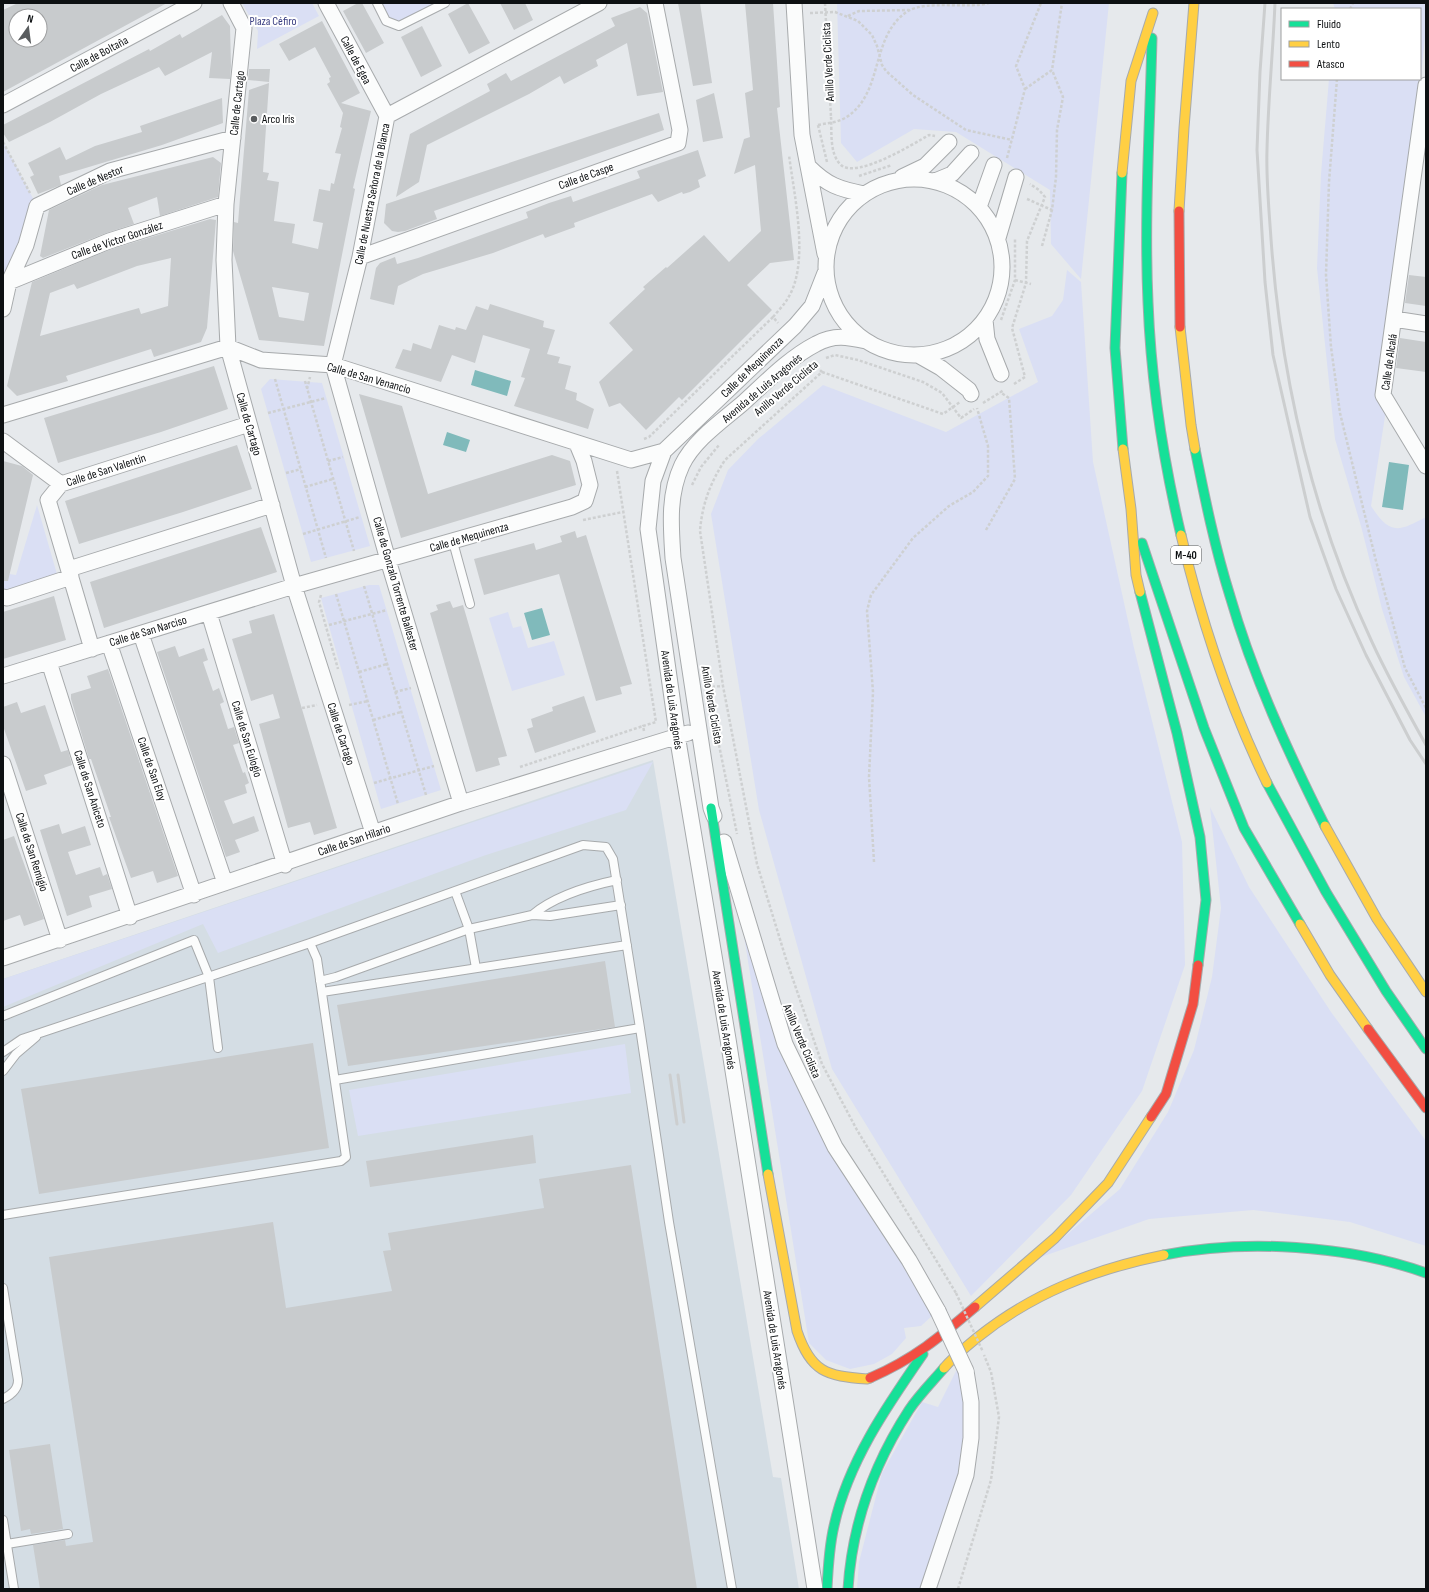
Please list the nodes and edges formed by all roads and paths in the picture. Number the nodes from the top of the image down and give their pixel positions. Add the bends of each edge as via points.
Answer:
1 (194, 3) edge
2 (231, 3) edge
3 (326, 3) edge
4 (377, 3) edge
5 (445, 3) edge
6 (599, 3) edge
7 (655, 3) edge
8 (825, 3) edge
9 (990, 3) edge
10 (1041, 3) edge
11 (1062, 3) edge
12 (1154, 3) edge
13 (1194, 3) edge
14 (795, 8) edge
15 (909, 10) junction
16 (826, 13) junction
17 (1153, 13) junction
18 (848, 16) junction
19 (879, 54) junction
20 (1052, 70) junction
21 (1337, 80) edge
22 (1426, 85) edge
23 (1025, 89) junction
24 (3, 104) edge
25 (386, 116) junction
26 (831, 123) junction
27 (818, 125) junction
28 (802, 127) junction
29 (233, 138) junction
30 (1012, 140) junction
31 (3, 142) edge
32 (949, 142) joint
33 (788, 153) dead end
34 (971, 153) dead end
35 (894, 164) dead end
36 (809, 167) junction
37 (829, 167) dead end
38 (1421, 168) edge
39 (1006, 176) junction
40 (855, 178) dead end
41 (898, 180) junction
42 (935, 181) junction
43 (864, 194) junction
44 (1027, 199) junction
45 (226, 204) junction
46 (1042, 205) junction
47 (37, 206) junction
48 (1025, 206) dead end
49 (979, 207) junction
50 (1052, 210) junction
51 (1017, 234) dead end
52 (998, 238) junction
53 (1042, 246) dead end
54 (360, 257) junction
55 (825, 266) junction
56 (6, 276) edge
57 (1015, 280) junction
58 (1026, 283) junction
59 (1031, 284) dead end
60 (3, 309) edge
61 (772, 318) junction
62 (1394, 319) junction
63 (984, 320) junction
64 (1000, 322) dead end
65 (1426, 324) edge
66 (788, 333) junction
67 (866, 341) junction
68 (228, 347) junction
69 (918, 355) junction
70 (811, 358) junction
71 (822, 358) dead end
72 (333, 365) junction
73 (807, 368) dead end
74 (822, 372) junction
75 (1001, 374) dead end
76 (275, 379) dead end
77 (305, 382) dead end
78 (1013, 385) dead end
79 (1006, 388) dead end
80 (1000, 392) junction
81 (326, 398) dead end
82 (974, 401) junction
83 (311, 402) junction
84 (953, 406) junction
85 (283, 409) junction
86 (268, 414) dead end
87 (3, 415) edge
88 (249, 424) junction
89 (643, 440) dead end
90 (725, 440) dead end
91 (3, 441) edge
92 (577, 444) junction
93 (664, 451) junction
94 (344, 457) dead end
95 (328, 461) junction
96 (1426, 466) edge
97 (301, 469) junction
98 (586, 471) junction
99 (286, 473) dead end
100 (333, 479) junction
101 (61, 484) junction
102 (306, 487) junction
103 (691, 488) dead end
104 (272, 505) junction
105 (1132, 509) junction
106 (361, 517) dead end
107 (346, 522) junction
108 (318, 530) junction
109 (986, 530) dead end
110 (303, 534) dead end
111 (453, 542) junction
112 (354, 550) dead end
113 (326, 558) dead end
114 (388, 560) junction
115 (70, 573) junction
116 (294, 586) junction
117 (364, 586) dead end
118 (336, 594) dead end
119 (3, 597) edge
120 (470, 604) dead end
121 (387, 610) dead end
122 (209, 613) junction
123 (372, 614) junction
124 (344, 621) junction
125 (329, 625) dead end
126 (141, 634) junction
127 (109, 644) junction
128 (92, 649) junction
129 (49, 662) junction
130 (387, 664) junction
131 (359, 672) junction
132 (3, 676) edge
133 (707, 679) dead end
134 (723, 686) junction
135 (411, 688) dead end
136 (701, 688) junction
137 (395, 692) junction
138 (671, 693) junction
139 (709, 694) dead end
140 (368, 701) junction
141 (349, 705) dead end
142 (1426, 708) edge
143 (401, 712) junction
144 (698, 715) junction
145 (373, 720) junction
146 (716, 729) dead end
147 (683, 734) junction
148 (702, 746) junction
149 (3, 764) edge
150 (434, 766) dead end
151 (419, 771) junction
152 (391, 779) junction
153 (374, 783) dead end
154 (426, 795) dead end
155 (461, 803) junction
156 (398, 804) dead end
157 (711, 808) junction
158 (373, 833) junction
159 (738, 837) dead end
160 (874, 862) dead end
161 (284, 864) junction
162 (617, 880) junction
163 (225, 883) junction
164 (455, 891) junction
165 (194, 894) junction
166 (620, 905) junction
167 (532, 915) junction
168 (130, 917) junction
169 (469, 929) junction
170 (60, 940) junction
171 (310, 943) junction
172 (627, 946) junction
173 (3, 958) edge
174 (476, 968) junction
175 (209, 977) junction
176 (320, 981) junction
177 (322, 992) junction
178 (1426, 992) edge
179 (3, 1016) edge
180 (640, 1028) junction
181 (39, 1034) junction
182 (218, 1048) dead end
183 (1426, 1049) edge
184 (3, 1052) edge
185 (3, 1071) edge
186 (335, 1080) junction
187 (1426, 1108) edge
188 (3, 1215) edge
189 (1426, 1273) edge
190 (3, 1288) edge
191 (930, 1345) junction
192 (3, 1399) edge
193 (3, 1520) edge
194 (68, 1534) dead end
195 (7, 1544) junction
196 (14, 1589) edge
197 (732, 1589) edge
198 (816, 1589) edge
199 (827, 1589) edge
200 (848, 1589) edge
201 (928, 1589) edge
202 (958, 1589) edge

1 - 24 street, Calle de Boltaña
2 - 29 street, Calle de Cartago via 244,28
3 - 25 street, Calle de Egea
4 - 5 lane via 386,20 399,26
6 - 25 street, Calle de Nuestra Señora de la Blanca
7 - 54 street, Calle de Caspe via 680,130 678,143
8 - 16 path, Anillo Verde Ciclista, bridge
9 - 15 path via 936,4
10 - 23 path via 1016,66
11 - 20 path
12 - 17 highway, M-40
13 - 178 highway, M-40 via 1180,196 1181,339 1194,449 1208,514 1235,615 1269,706 1312,802 1347,869 1389,940
14 - 16 path
14 - 28 street
15 - 18 path via 859,11
15 - 19 path via 889,29
16 - 18 path via 835,12
16 - 26 path, Anillo Verde Ciclista, bridge
17 - 105 highway via 1131,81 1120,192 1115,348 1122,446
17 - 183 highway, M-40 via 1148,203 1150,338 1162,451 1176,521 1205,622 1260,770 1320,883
18 - 19 path via 869,30
19 - 26 path via 873,82 860,104 845,118
19 - 30 path via 882,66 902,86 960,126 980,134
20 - 23 path
20 - 50 path via 1063,97 1057,130
21 - 142 path via 1329,182 1326,275 1331,347 1340,413 1405,668
22 - 38 street, Calle de Alcalá
23 - 30 path
25 - 54 street, Calle de Nuestra Señora de la Blanca
26 - 27 path
26 - 32 path, Anillo Verde Ciclista via 836,159 848,169 898,153 929,135
27 - 28 path
27 - 37 path
28 - 36 street
29 - 45 street, Calle de Cartago
29 - 47 street, Calle de Nestor via 110,172
30 - 39 path
31 - 47 path
32 - 41 street via 925,166
33 - 61 path via 799,236 798,269 788,298
34 - 42 street via 952,174
35 - 40 path
36 - 43 street via 822,180 839,188
36 - 55 street
38 - 62 street, Calle de Alcalá
39 - 44 path
39 - 46 path via 1040,190 1045,198
39 - 49 street
39 - 52 street
41 - 42 street via 916,178
41 - 43 street
42 - 49 street via 956,190
43 - 55 street via 849,206 837,222 829,240
44 - 46 path
44 - 48 path
45 - 56 street, Calle de Víctor González via 109,240
45 - 68 street, Calle de Cartago via 224,260
46 - 50 path
46 - 58 path via 1027,241
47 - 56 street via 26,245
49 - 52 street
50 - 53 path
51 - 57 path via 1014,241
52 - 63 street via 1002,259 1001,281 995,301
54 - 72 street, Calle de Nuestra Señora de la Blanca
55 - 66 street, Calle de Mequinenza via 812,306
55 - 67 street via 832,299 838,312
56 - 60 street
57 - 58 path
57 - 64 path
58 - 59 path
58 - 78 path via 1012,328 1025,377
61 - 66 path
61 - 89 path
62 - 65 street, Calle de Alcalá
62 - 96 street, Calle de Alcalá via 1383,395
63 - 69 street via 971,334 955,344 943,350
63 - 75 street via 987,339
66 - 93 street, Calle de Mequinenza
67 - 69 street via 891,352
67 - 70 street, Avenida de Luis Aragonés via 843,336 817,343
68 - 72 street, Calle de San Venancio via 261,360
68 - 87 street
68 - 88 street, Calle de Cartago
69 - 82 street via 941,368 969,390
70 - 73 path, Anillo Verde Ciclista
70 - 74 path
70 - 136 street, Avenida de Luis Aragonés via 791,360 697,444 682,465 673,495 670,518 673,558
71 - 84 path, Anillo Verde Ciclista via 835,355 858,360 923,382 942,393
72 - 92 street, Calle de San Venancio
72 - 114 street, Calle de Gonzalo Torrente Ballester
74 - 84 path via 943,414
74 - 134 path via 725,460 706,495 700,532
76 - 85 path
77 - 83 path
79 - 80 path, Anillo Verde Ciclista
80 - 82 path, Anillo Verde Ciclista
80 - 109 path via 1009,398 1015,479
81 - 83 path
82 - 84 path
82 - 84 path, Anillo Verde Ciclista via 961,418
82 - 160 path via 988,446 988,476 973,492 949,506 913,538 879,582 871,595 867,611 872,692 869,777
83 - 85 path
83 - 95 path
85 - 86 path
85 - 97 path
88 - 101 street, Calle de San Valentín
88 - 104 street, Calle de Cartago
90 - 103 path via 701,467
91 - 101 street
92 - 93 street, Calle de San Venancio via 631,460
92 - 98 street, Calle de Mequinenza
93 - 138 street, Avenida de Luis Aragonés via 653,481 648,529
94 - 95 path
95 - 100 path
97 - 99 path
97 - 102 path
98 - 111 street, Calle de Mequinenza via 590,485 585,501 572,508
98 - 138 path via 617,470 652,697
100 - 102 path
100 - 107 path
101 - 115 street, Calle de San Valentín via 48,500
102 - 108 path
104 - 115 street
104 - 116 street, Calle de Cartago
105 - 187 highway via 1204,728 1244,828 1330,975
105 - 191 highway via 1136,575 1177,733 1200,837 1206,900 1193,1004 1166,1094 1108,1183 1055,1238
106 - 107 path
107 - 108 path
107 - 112 path
108 - 110 path
108 - 113 path
111 - 114 street, Calle de Mequinenza
111 - 120 lane
114 - 116 street, Calle de Mequinenza
114 - 155 street, Calle de Gonzalo Torrente Ballester
115 - 119 street via 7,598
115 - 128 street, Calle de San Valentín
116 - 122 street, Calle de San Narciso
116 - 158 street, Calle de Cartago
117 - 123 path
118 - 124 path
121 - 123 path
122 - 126 street, Calle de San Narciso
122 - 161 street, Calle de San Eulogio
123 - 124 path
123 - 130 path
124 - 125 path
124 - 131 path
126 - 127 street, Calle de San Narciso
126 - 163 street
127 - 128 street, Calle de San Narciso
127 - 165 street, Calle de San Eloy
128 - 129 street, Calle de San Narciso
129 - 132 street, Calle de San Narciso
129 - 168 street, Calle de San Aniceto
130 - 131 path
130 - 137 path
131 - 140 path
133 - 136 path, Anillo Verde Ciclista
134 - 136 path
134 - 202 path, bridge via 757,864 822,1064 857,1130 956,1293 991,1372 999,1417 991,1480
135 - 137 path
136 - 139 path, Anillo Verde Ciclista
136 - 144 street, Avenida de Luis Aragonés
137 - 143 path
138 - 147 street, Avenida de Luis Aragonés
140 - 141 path
140 - 145 path
143 - 145 path
143 - 151 path
144 - 147 street
144 - 148 street, Avenida de Luis Aragonés
145 - 152 path
146 - 159 path, Anillo Verde Ciclista
147 - 148 street
147 - 155 street, Calle de San Hilario
147 - 198 street, Avenida de Luis Aragonés
148 - 157 street, Avenida de Luis Aragonés
149 - 170 street, Calle de San Remigio
150 - 151 path
151 - 152 path
151 - 154 path
152 - 153 path
152 - 156 path
155 - 158 street, Calle de San Hilario
157 - 191 highway via 770,1190 797,1331 804,1351 812,1362 839,1377 867,1379 893,1368
157 - 201 street, Avenida de Luis Aragonés, bridge via 724,842 785,1044 835,1147 910,1260 938,1310 966,1371 971,1402 971,1438 966,1475
158 - 161 street, Calle de San Hilario
161 - 163 street, Calle de San Hilario
162 - 164 lane via 613,859 606,848 583,844
162 - 166 lane
162 - 167 lane via 598,884 546,904
163 - 165 street, Calle de San Hilario
164 - 169 lane
164 - 171 lane
165 - 168 street, Calle de San Hilario
166 - 167 lane via 550,916
166 - 172 lane
167 - 169 lane
168 - 170 street, Calle de San Hilario
169 - 174 lane
169 - 176 lane
170 - 173 street, Calle de San Hilario
171 - 175 lane
171 - 176 lane via 317,959
172 - 174 lane
172 - 180 lane
174 - 177 lane
175 - 179 lane via 194,940
175 - 181 lane
175 - 182 lane
176 - 177 lane
177 - 186 lane
180 - 186 lane
180 - 197 lane via 669,1222
181 - 184 lane via 22,1039
181 - 185 lane via 16,1054
186 - 188 lane via 346,1157 341,1161
189 - 200 highway via 1359,1255 1288,1245 1222,1246 1150,1257 1105,1269 1060,1285 1018,1306 988,1327 936,1375 910,1406 867,1491 852,1550
190 - 192 lane via 18,1380 18,1386 11,1395
191 - 199 highway via 892,1398 864,1445 835,1520
193 - 195 lane
194 - 195 lane
195 - 196 lane

